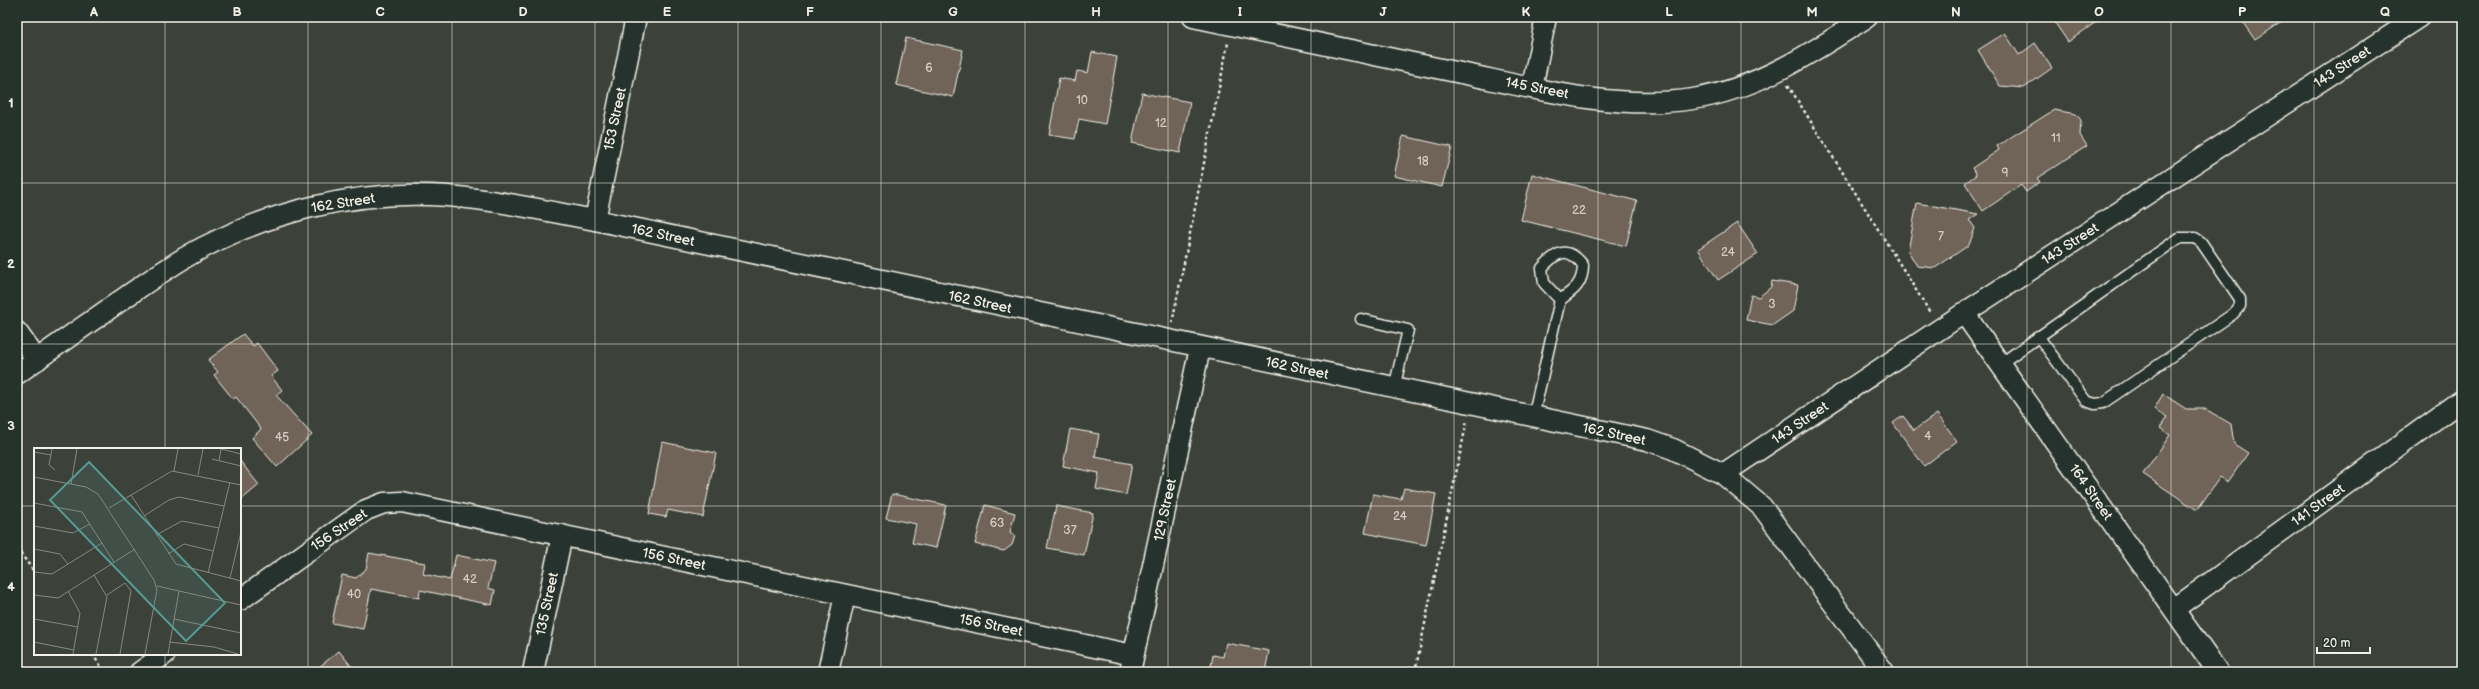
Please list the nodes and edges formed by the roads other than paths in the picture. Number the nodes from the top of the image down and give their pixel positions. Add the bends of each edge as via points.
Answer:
1 (636, 17) edge
2 (1193, 17) edge
3 (1546, 17) edge
4 (1867, 17) edge
5 (2419, 17) edge
6 (1244, 24) edge
7 (1532, 88) junction
8 (595, 220) junction
9 (1560, 300) junction
10 (1964, 312) junction
11 (1361, 318) dead end
12 (17, 332) edge
13 (2038, 336) junction
14 (1200, 348) junction
15 (37, 360) junction
16 (2000, 364) junction
17 (17, 374) edge
18 (1394, 388) junction
19 (2462, 400) edge
20 (1533, 417) junction
21 (1723, 474) junction
22 (562, 535) junction
23 (845, 595) junction
24 (241, 599) edge
25 (2174, 609) junction
26 (164, 655) edge
27 (1131, 664) edge
28 (140, 672) edge
29 (533, 672) edge
30 (828, 672) edge
31 (1884, 672) edge
32 (2218, 672) edge

1 - 8 street, 153 Street
2 - 6 street, 145 Street
3 - 7 street
4 - 7 street, 145 Street via 1780,71 1738,88 1694,99 1649,103 1604,101
5 - 10 street, 143 Street
6 - 7 street, 145 Street
8 - 14 street, 162 Street
8 - 15 street, 162 Street via 488,201 429,195 370,197 312,206 255,224 201,248 150,280
9 - 9 lane via 1544,283 1542,268 1553,255 1565,252 1577,257 1583,265 1583,276 1578,287
9 - 20 lane
10 - 16 street, 164 Street
10 - 21 street, 143 Street
11 - 18 lane via 1408,330
12 - 15 street
13 - 13 lane via 2176,240 2187,236 2201,242 2240,299 2240,306 2233,314 2103,403 2094,404 2086,401
13 - 16 lane
14 - 18 street, 162 Street
14 - 27 street, 129 Street
15 - 17 street, 162 Street
16 - 25 street, 164 Street
18 - 20 street, 162 Street
19 - 25 street, 141 Street
20 - 21 street, 162 Street via 1647,440 1673,449
21 - 31 street, 162 Street via 1744,489 1762,507
22 - 23 street, 156 Street
22 - 24 street, 156 Street via 402,502 384,503 366,510
22 - 29 street, 135 Street
23 - 27 street, 156 Street
23 - 30 street
25 - 32 street, 164 Street
26 - 28 street

